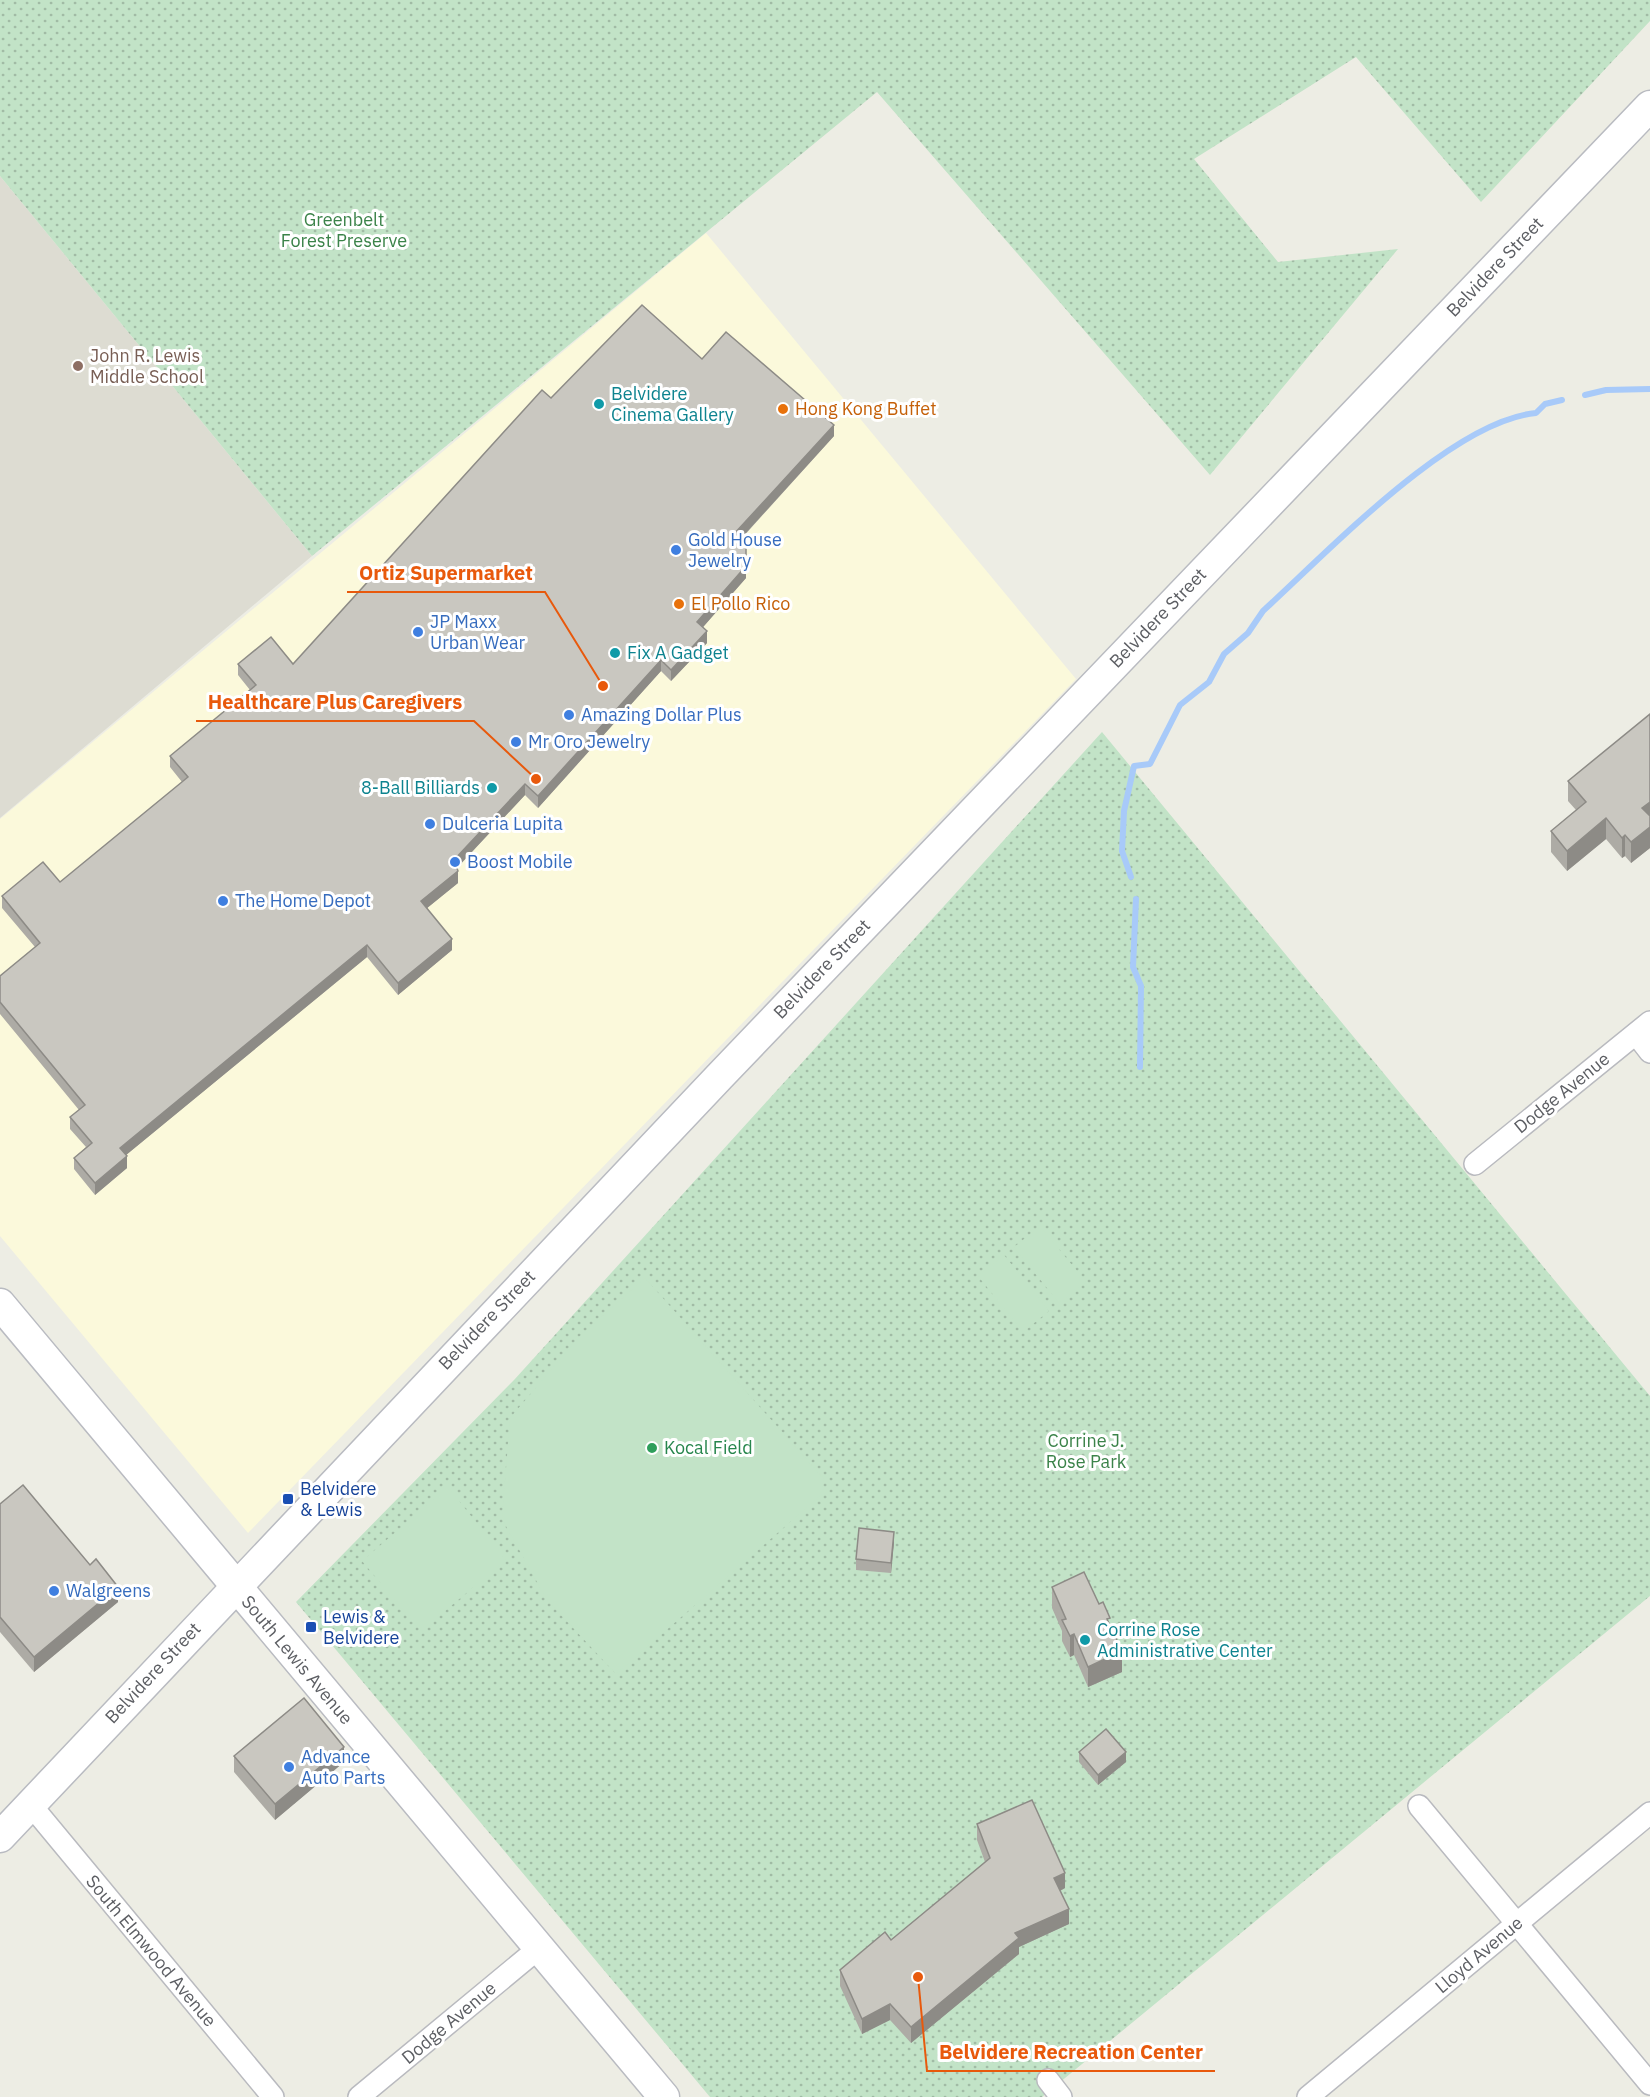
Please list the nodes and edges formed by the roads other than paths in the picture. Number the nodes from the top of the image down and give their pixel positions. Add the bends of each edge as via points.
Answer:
1 (1650, 106) edge
2 (1643, 1028) edge
3 (1650, 1052) edge
4 (1475, 1164) dead end
5 (0, 1304) edge
6 (235, 1586) junction
7 (30, 1804) junction
8 (1419, 1806) dead end
9 (1650, 1813) edge
10 (0, 1836) edge
11 (1516, 1924) junction
12 (539, 1948) junction
13 (1048, 2080) dead end
14 (1650, 2084) edge
15 (273, 2097) edge
16 (360, 2097) edge
17 (664, 2097) edge
18 (1061, 2097) edge
19 (1308, 2097) edge

1 - 6 main road, Belvidere Street
2 - 3 street
2 - 4 street, Dodge Avenue
5 - 6 main road, South Lewis Avenue
6 - 7 main road, Belvidere Street
6 - 12 main road, South Lewis Avenue
7 - 10 main road, Belvidere Street
7 - 15 street, South Elmwood Avenue
8 - 11 street
9 - 11 street, Lloyd Avenue
11 - 14 street
11 - 19 street, Lloyd Avenue
12 - 16 street, Dodge Avenue
12 - 17 main road, South Lewis Avenue
13 - 18 street

